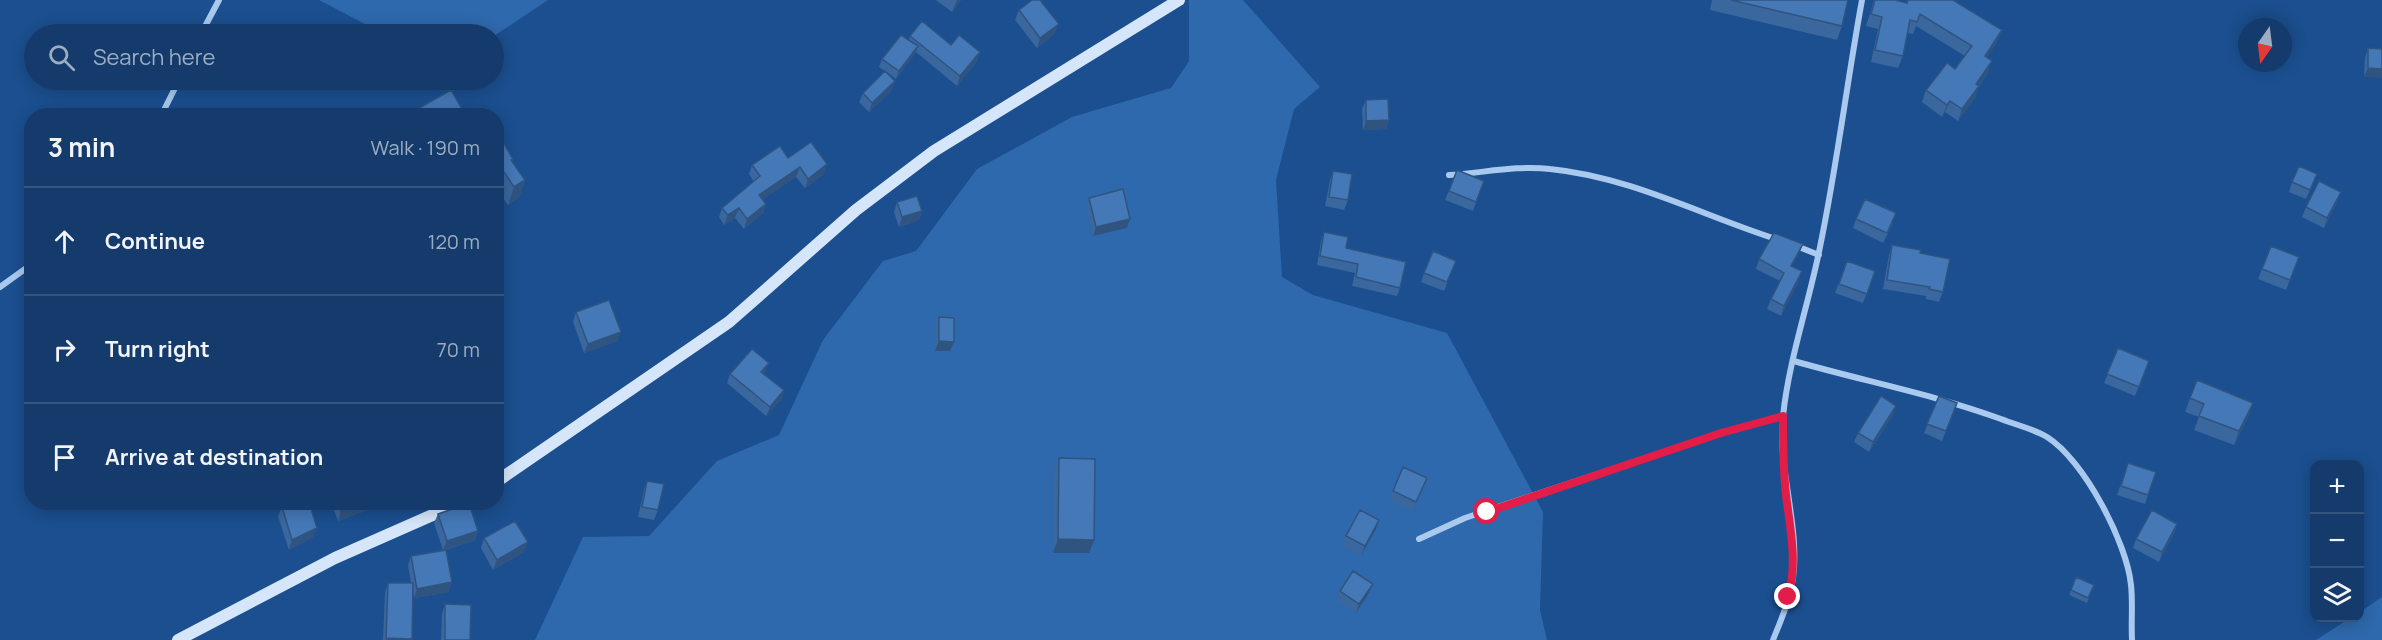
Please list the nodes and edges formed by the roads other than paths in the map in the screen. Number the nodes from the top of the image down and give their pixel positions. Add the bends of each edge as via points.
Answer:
1 (219, 0) edge
2 (1179, 0) edge
3 (1862, 0) edge
4 (206, 24) edge
5 (174, 90) edge
6 (165, 108) edge
7 (1449, 175) dead end
8 (1818, 255) junction
9 (24, 270) edge
10 (0, 287) edge
11 (1794, 361) junction
12 (1783, 416) junction
13 (504, 477) edge
14 (444, 510) edge
15 (1419, 539) dead end
16 (178, 640) edge
17 (1773, 640) edge
18 (2132, 640) edge

1 - 4 street
2 - 13 street via 934,151 855,210 729,322
3 - 8 street
5 - 6 street
7 - 8 street via 1517,167 1607,180 1668,198
8 - 11 street
9 - 10 street
11 - 12 street
11 - 18 street via 1973,409 2047,437 2066,453 2083,476 2122,547 2131,585
12 - 15 street via 1465,518
12 - 17 street via 1783,460 1793,541 1792,583
14 - 16 street via 335,558

